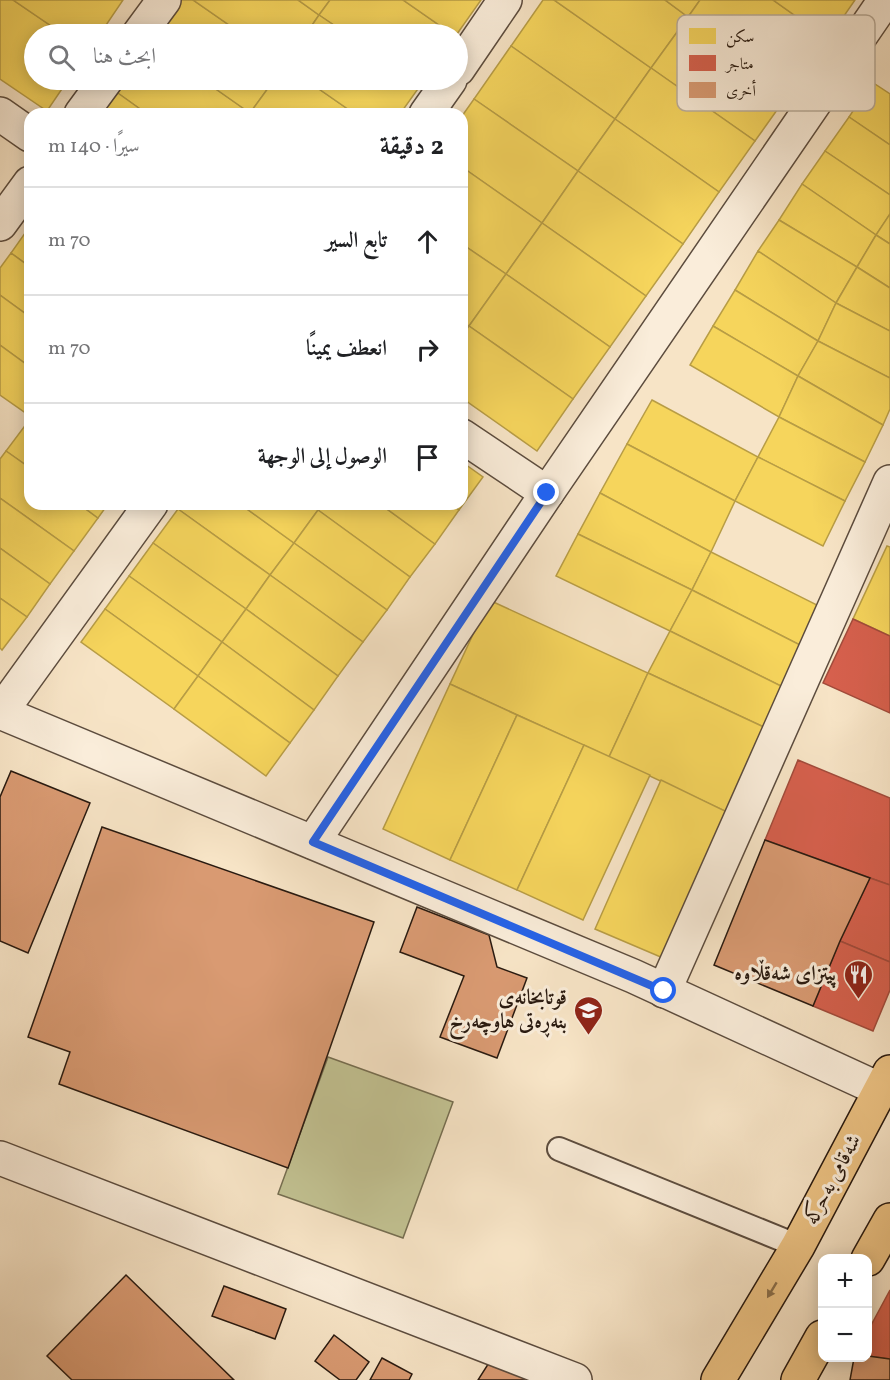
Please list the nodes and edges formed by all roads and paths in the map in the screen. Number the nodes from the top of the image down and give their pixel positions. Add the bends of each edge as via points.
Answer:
1 (164, 0) edge
2 (505, 0) edge
3 (885, 0) edge
4 (875, 15) edge
5 (146, 24) edge
6 (468, 54) edge
7 (99, 90) edge
8 (443, 90) edge
9 (85, 108) edge
10 (430, 108) edge
11 (809, 111) edge
12 (0, 114) edge
13 (24, 131) edge
14 (24, 191) edge
15 (0, 224) edge
16 (468, 440) edge
17 (890, 482) edge
18 (547, 493) junction
19 (147, 510) edge
20 (0, 712) edge
21 (313, 842) junction
22 (664, 991) junction
23 (885, 1081) edge
24 (559, 1149) dead end
25 (0, 1158) edge
26 (890, 1220) edge
27 (798, 1246) junction
28 (870, 1254) edge
29 (818, 1344) edge
30 (574, 1380) edge
31 (718, 1380) edge
32 (798, 1380) edge

1 - 5 street
2 - 6 street
3 - 4 street
7 - 9 street
8 - 10 street
11 - 18 street
12 - 13 street
14 - 15 street
16 - 18 street
17 - 22 street
18 - 21 street
19 - 20 street
20 - 21 street
21 - 22 street
22 - 23 street
23 - 27 main road, شەقامی بەحرکە
24 - 27 lane
25 - 30 street
26 - 28 main road
27 -> 31 main road, شەقامی بەحرکە
29 - 32 main road

